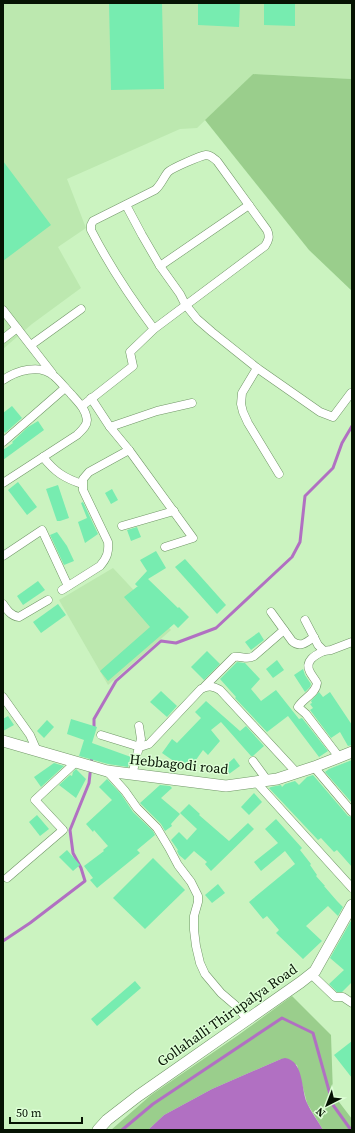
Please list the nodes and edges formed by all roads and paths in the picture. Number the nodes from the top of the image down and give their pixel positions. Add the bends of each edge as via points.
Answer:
1 (126, 205) junction
2 (249, 205) junction
3 (160, 266) junction
4 (185, 304) junction
5 (82, 309) dead end
6 (3, 310) edge
7 (17, 328) junction
8 (154, 328) junction
9 (3, 338) edge
10 (31, 346) junction
11 (257, 368) junction
12 (54, 375) junction
13 (3, 380) edge
14 (65, 388) junction
15 (351, 393) dead end
16 (91, 398) junction
17 (192, 403) dead end
18 (82, 406) junction
19 (110, 427) junction
20 (3, 442) edge
21 (129, 450) junction
22 (43, 457) junction
23 (279, 474) dead end
24 (3, 483) edge
25 (82, 484) junction
26 (174, 511) junction
27 (122, 526) dead end
28 (165, 547) dead end
29 (3, 556) edge
30 (48, 600) dead end
31 (3, 604) edge
32 (272, 612) dead end
33 (305, 620) dead end
34 (284, 630) junction
35 (314, 637) junction
36 (352, 642) edge
37 (324, 650) junction
38 (205, 686) junction
39 (3, 697) edge
40 (140, 726) dead end
41 (101, 736) dead end
42 (3, 741) edge
43 (140, 747) junction
44 (37, 751) junction
45 (352, 752) edge
46 (339, 757) junction
47 (253, 762) dead end
48 (86, 765) junction
49 (314, 767) junction
50 (107, 771) junction
51 (296, 772) junction
52 (132, 775) junction
53 (262, 781) junction
54 (352, 812) edge
55 (7, 878) dead end
56 (352, 888) edge
57 (352, 906) edge
58 (312, 974) junction
59 (352, 1003) edge
60 (248, 1020) junction
61 (98, 1130) edge

1 - 2 street via 157,188 171,170 205,155 212,156 217,161
1 - 3 street
1 - 8 street via 93,221 91,230 113,269
2 - 3 street
2 - 4 street via 267,230 268,242
3 - 4 street
4 - 8 street
4 - 11 street via 197,319
5 - 10 street
6 - 7 street
7 - 9 street
7 - 10 street
8 - 16 street via 130,352 133,366
10 - 12 street
11 - 15 street via 320,412 333,417
11 - 23 street via 242,393 241,404 248,423
12 - 13 street via 35,369 20,372
12 - 14 street
14 - 18 street
14 - 20 street
16 - 18 street
16 - 19 street
17 - 19 street via 157,411
18 - 22 street via 87,421 84,429
19 - 21 street
21 - 25 street via 89,472
21 - 26 street
22 - 24 street
22 - 25 street via 58,473
25 - 29 street via 108,542 109,549 105,561 100,566 65,588 42,530
26 - 27 street
26 - 28 street via 193,538
30 - 31 street via 19,617 11,614
32 - 34 street
33 - 35 street
34 - 35 street via 297,644 304,644
34 - 38 street via 254,656 234,657
35 - 37 street
36 - 37 street via 328,651
37 - 46 street via 310,659 309,663 309,669 318,683 316,690 298,707
38 - 43 street via 149,744
38 - 51 street via 220,690
39 - 44 street via 30,735
40 - 43 street
41 - 43 street
42 - 44 street, Hebbagodi road
43 - 52 street
44 - 48 street, Hebbagodi road
45 - 46 street, Hebbagodi road
46 - 49 street, Hebbagodi road
47 - 53 street
48 - 50 street, Hebbagodi road
48 - 55 street via 35,800 63,830
49 - 51 street, Hebbagodi road
49 - 54 street
50 - 52 street, Hebbagodi road
50 - 60 street via 157,828 191,882 198,896 194,930 200,963 205,974
51 - 53 street, Hebbagodi road
52 - 53 street, Hebbagodi road via 226,786
53 - 56 street
57 - 58 street, Gollahalli Thirupalya Road
58 - 59 street via 335,997 343,997
58 - 60 street, Gollahalli Thirupalya Road
60 - 61 street, Gollahalli Thirupalya Road via 138,1096

